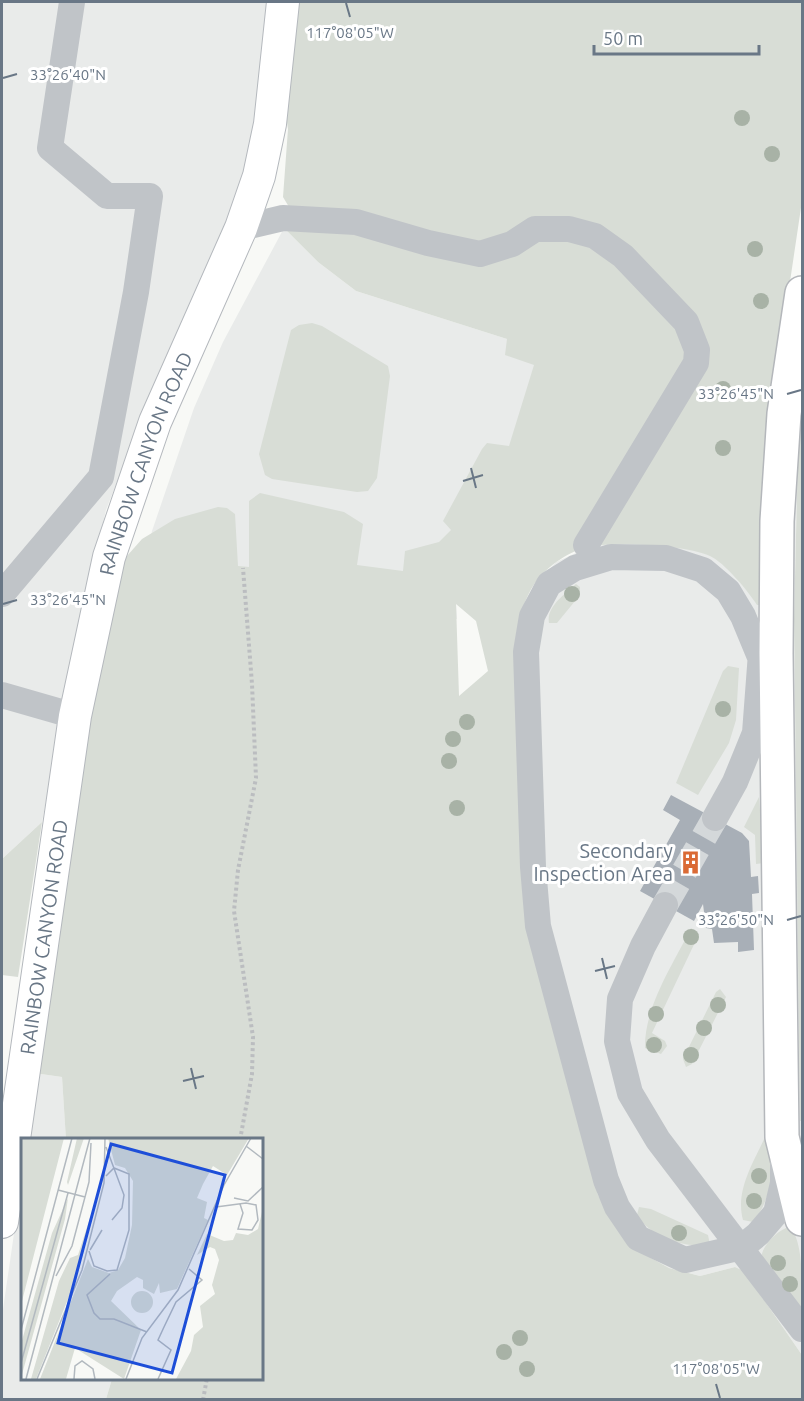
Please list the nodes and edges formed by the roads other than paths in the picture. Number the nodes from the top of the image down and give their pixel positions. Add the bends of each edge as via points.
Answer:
1 (72, 2) edge
2 (283, 2) edge
3 (241, 228) junction
4 (802, 292) edge
5 (777, 521) junction
6 (586, 545) dead end
7 (2, 594) edge
8 (760, 657) junction
9 (2, 695) edge
10 (75, 716) junction
11 (755, 733) junction
12 (778, 807) junction
13 (715, 818) tunnel mouth
14 (666, 905) tunnel mouth
15 (782, 1137) junction
16 (5, 1175) edge
17 (802, 1219) edge
18 (2, 1222) edge
19 (742, 1247) junction
20 (802, 1329) edge

1 - 7 street via 50,148 107,196 150,196 101,477
2 - 3 main road, RAINBOW CANYON ROAD via 270,124 259,176
3 - 6 street via 283,218 356,222 480,254 512,244 535,229 569,229 595,236 623,255 686,322 697,350 696,363
3 - 10 main road, RAINBOW CANYON ROAD via 155,422 112,546
4 - 5 highway via 784,414
5 - 8 street
5 - 12 highway
8 - 11 street
8 - 19 street via 728,591 703,570 666,558 611,557 575,568 549,584 531,616 526,652 538,926 606,1180 617,1207 638,1238 685,1260
9 - 10 street
10 - 16 main road, RAINBOW CANYON ROAD
11 - 12 street
11 - 13 street
12 - 15 highway
14 - 19 street via 620,999 617,1041 630,1093 658,1140
15 - 17 highway
15 - 19 street via 783,1183 776,1213
16 - 18 main road, RAINBOW CANYON ROAD
19 - 20 street

